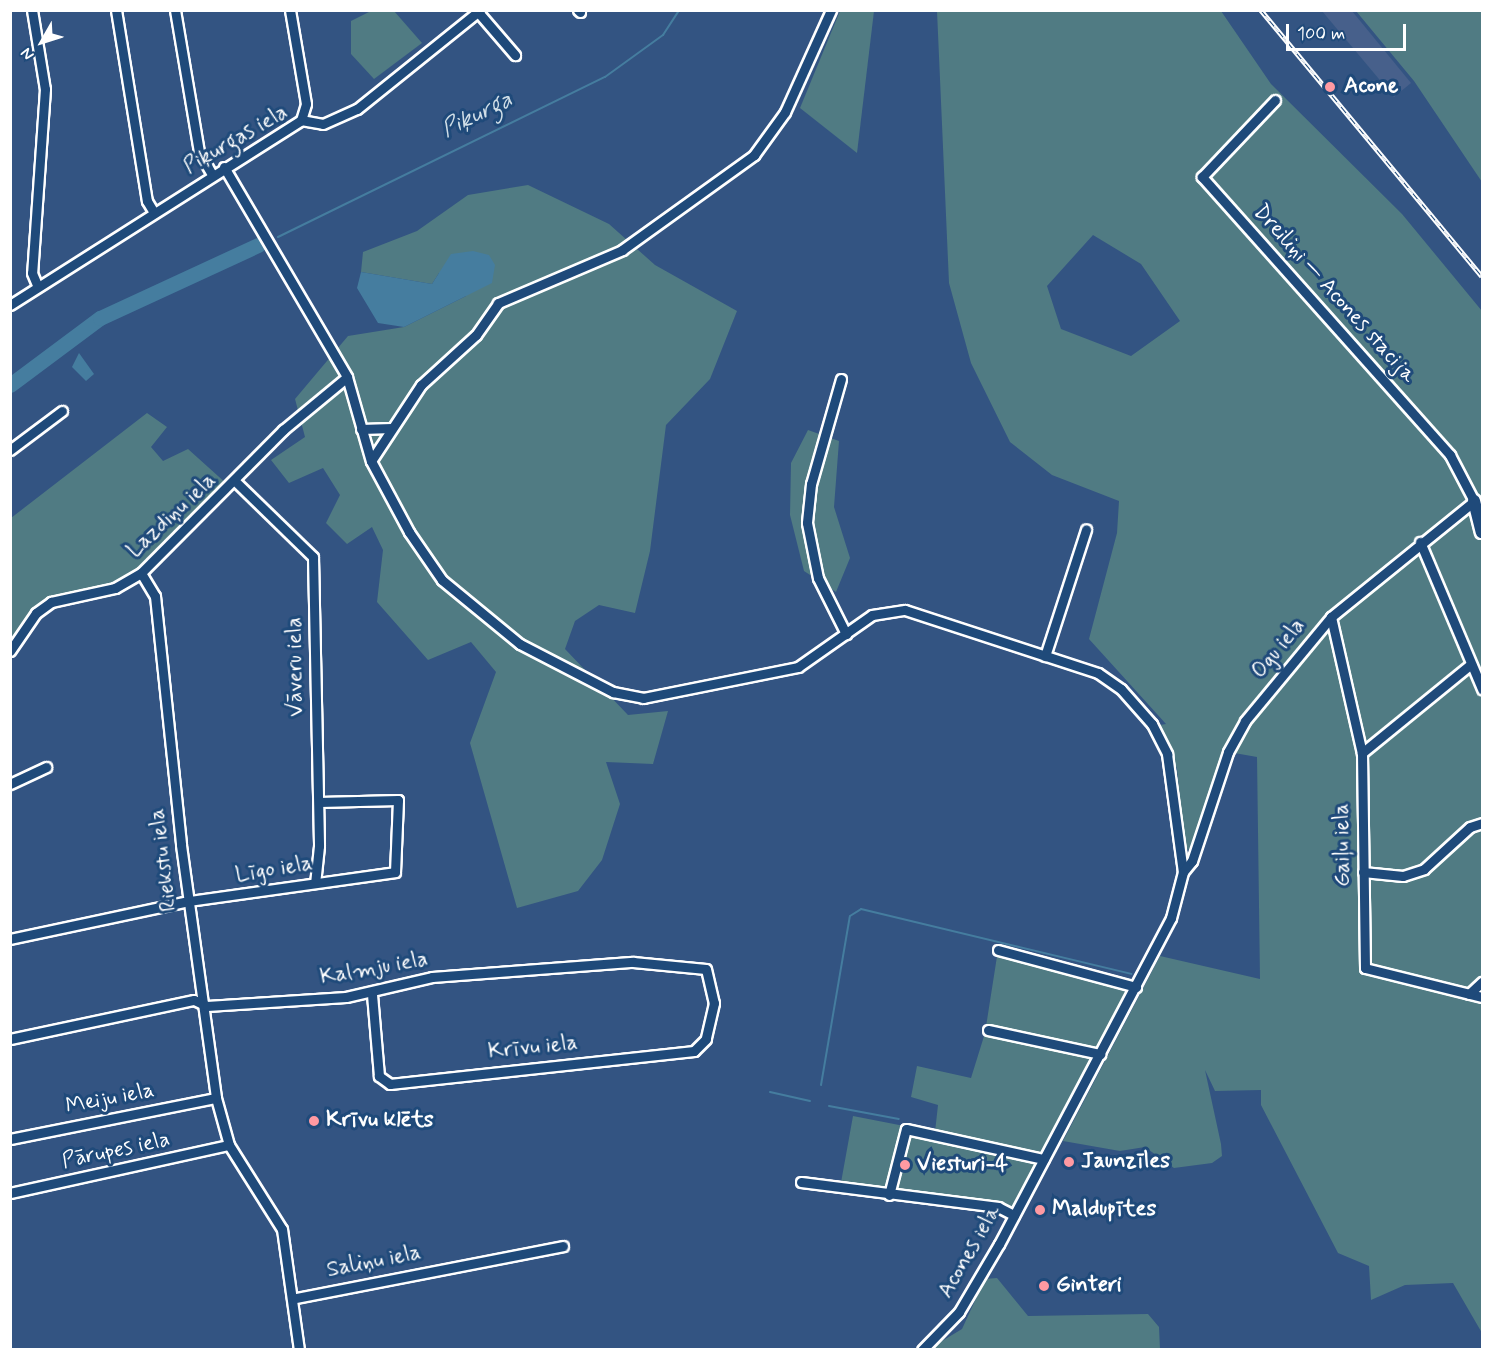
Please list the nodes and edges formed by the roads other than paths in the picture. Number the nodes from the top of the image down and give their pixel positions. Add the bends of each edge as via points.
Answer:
1 (32, 10) edge
2 (116, 10) edge
3 (175, 10) edge
4 (290, 10) edge
5 (831, 10) edge
6 (479, 11) edge
7 (515, 55) dead end
8 (1275, 100) dead end
9 (301, 120) junction
10 (224, 167) junction
11 (211, 173) junction
12 (153, 211) junction
13 (37, 285) junction
14 (10, 305) edge
15 (347, 377) junction
16 (841, 379) dead end
17 (62, 411) dead end
18 (361, 429) junction
19 (392, 429) junction
20 (10, 450) edge
21 (371, 461) junction
22 (236, 482) junction
23 (1474, 501) junction
24 (1086, 530) dead end
25 (1482, 532) edge
26 (1420, 542) junction
27 (141, 573) junction
28 (1331, 617) junction
29 (846, 634) junction
30 (10, 651) edge
31 (1045, 656) junction
32 (1470, 665) junction
33 (1482, 689) edge
34 (1362, 753) junction
35 (46, 767) dead end
36 (10, 784) edge
37 (319, 802) junction
38 (1482, 823) edge
39 (1363, 872) junction
40 (1183, 873) junction
41 (315, 883) junction
42 (189, 901) junction
43 (10, 939) edge
44 (998, 950) dead end
45 (712, 973) joint
46 (1482, 982) edge
47 (1136, 987) junction
48 (372, 994) junction
49 (1469, 994) junction
50 (1482, 997) edge
51 (207, 1006) junction
52 (988, 1030) dead end
53 (10, 1039) edge
54 (1100, 1054) junction
55 (216, 1098) junction
56 (10, 1139) edge
57 (229, 1145) junction
58 (1044, 1159) junction
59 (801, 1182) dead end
60 (10, 1193) edge
61 (889, 1195) junction
62 (1014, 1215) junction
63 (563, 1246) dead end
64 (296, 1298) junction
65 (299, 1350) edge
66 (922, 1350) edge

1 - 13 street via 45,89 32,273
2 - 12 street via 147,201
3 - 11 street via 199,152
4 - 9 street via 306,104
5 - 19 street via 785,112 754,155 622,250 498,303 476,335 421,385
6 - 7 street, Piķurgas iela
6 - 9 street, Piķurgas iela via 357,109 323,124
8 - 23 street, Dreiliņi — Acones stacija via 1202,177 1450,455
9 - 10 street, Piķurgas iela
10 - 11 street, Piķurgas iela
10 - 15 street
11 - 12 street, Piķurgas iela
12 - 13 street, Piķurgas iela
13 - 14 street, Piķurgas iela
15 - 18 street
15 - 22 street, Lazdiņu iela via 283,430
16 - 29 street via 811,484 807,523 818,578
17 - 20 street
18 - 19 street
18 - 21 street
19 - 21 street
21 - 29 street via 427,560 461,598 520,644 613,692 643,698 782,672 814,658
22 - 27 street, Lazdiņu iela
22 - 37 street, Vāveru iela via 313,557
23 - 25 street, Dreiliņi — Acones stacija
23 - 26 street, Ogu iela
24 - 31 street
26 - 28 street, Ogu iela
26 - 32 street
27 - 30 street, Lazdiņu iela via 115,588 51,602 36,613
27 - 42 street, Riekstu iela via 155,596
28 - 34 street, Gaiļu iela
28 - 40 street, Ogu iela via 1234,740 1192,861
29 - 31 street via 872,615 905,610
31 - 40 street via 1098,673 1121,689 1152,724 1167,754
32 - 33 street
32 - 34 street
34 - 39 street, Gaiļu iela
35 - 36 street
37 - 41 street, Vāveru iela
37 - 41 street, Līgo iela via 398,800 395,872
38 - 39 street via 1470,827 1424,869 1403,876
39 - 49 street, Gaiļu iela via 1365,968
40 - 47 street, Acones iela via 1171,918
41 - 42 street, Līgo iela
42 - 43 street, Līgo iela
42 - 51 street, Riekstu iela
44 - 47 street
45 - 48 street, Kalmju iela via 633,962 432,977
45 - 48 street, Krīvu iela via 711,1024 694,1051 390,1084 379,1076
46 - 49 street
47 - 54 street, Acones iela
48 - 51 street, Kalmju iela
49 - 50 street, Gaiļu iela
51 - 53 street, Kalmju iela via 194,1000
51 - 55 street, Riekstu iela
52 - 54 street
54 - 58 street, Acones iela
55 - 56 street, Meiju iela
55 - 57 street, Riekstu iela
57 - 60 street, Pārupes iela
57 - 64 street, Riekstu iela via 282,1229
58 - 61 street via 906,1129
58 - 62 street, Acones iela
59 - 61 street
61 - 62 street via 998,1207
62 - 66 street, Acones iela via 959,1312
63 - 64 street, Saliņu iela
64 - 65 street, Riekstu iela

